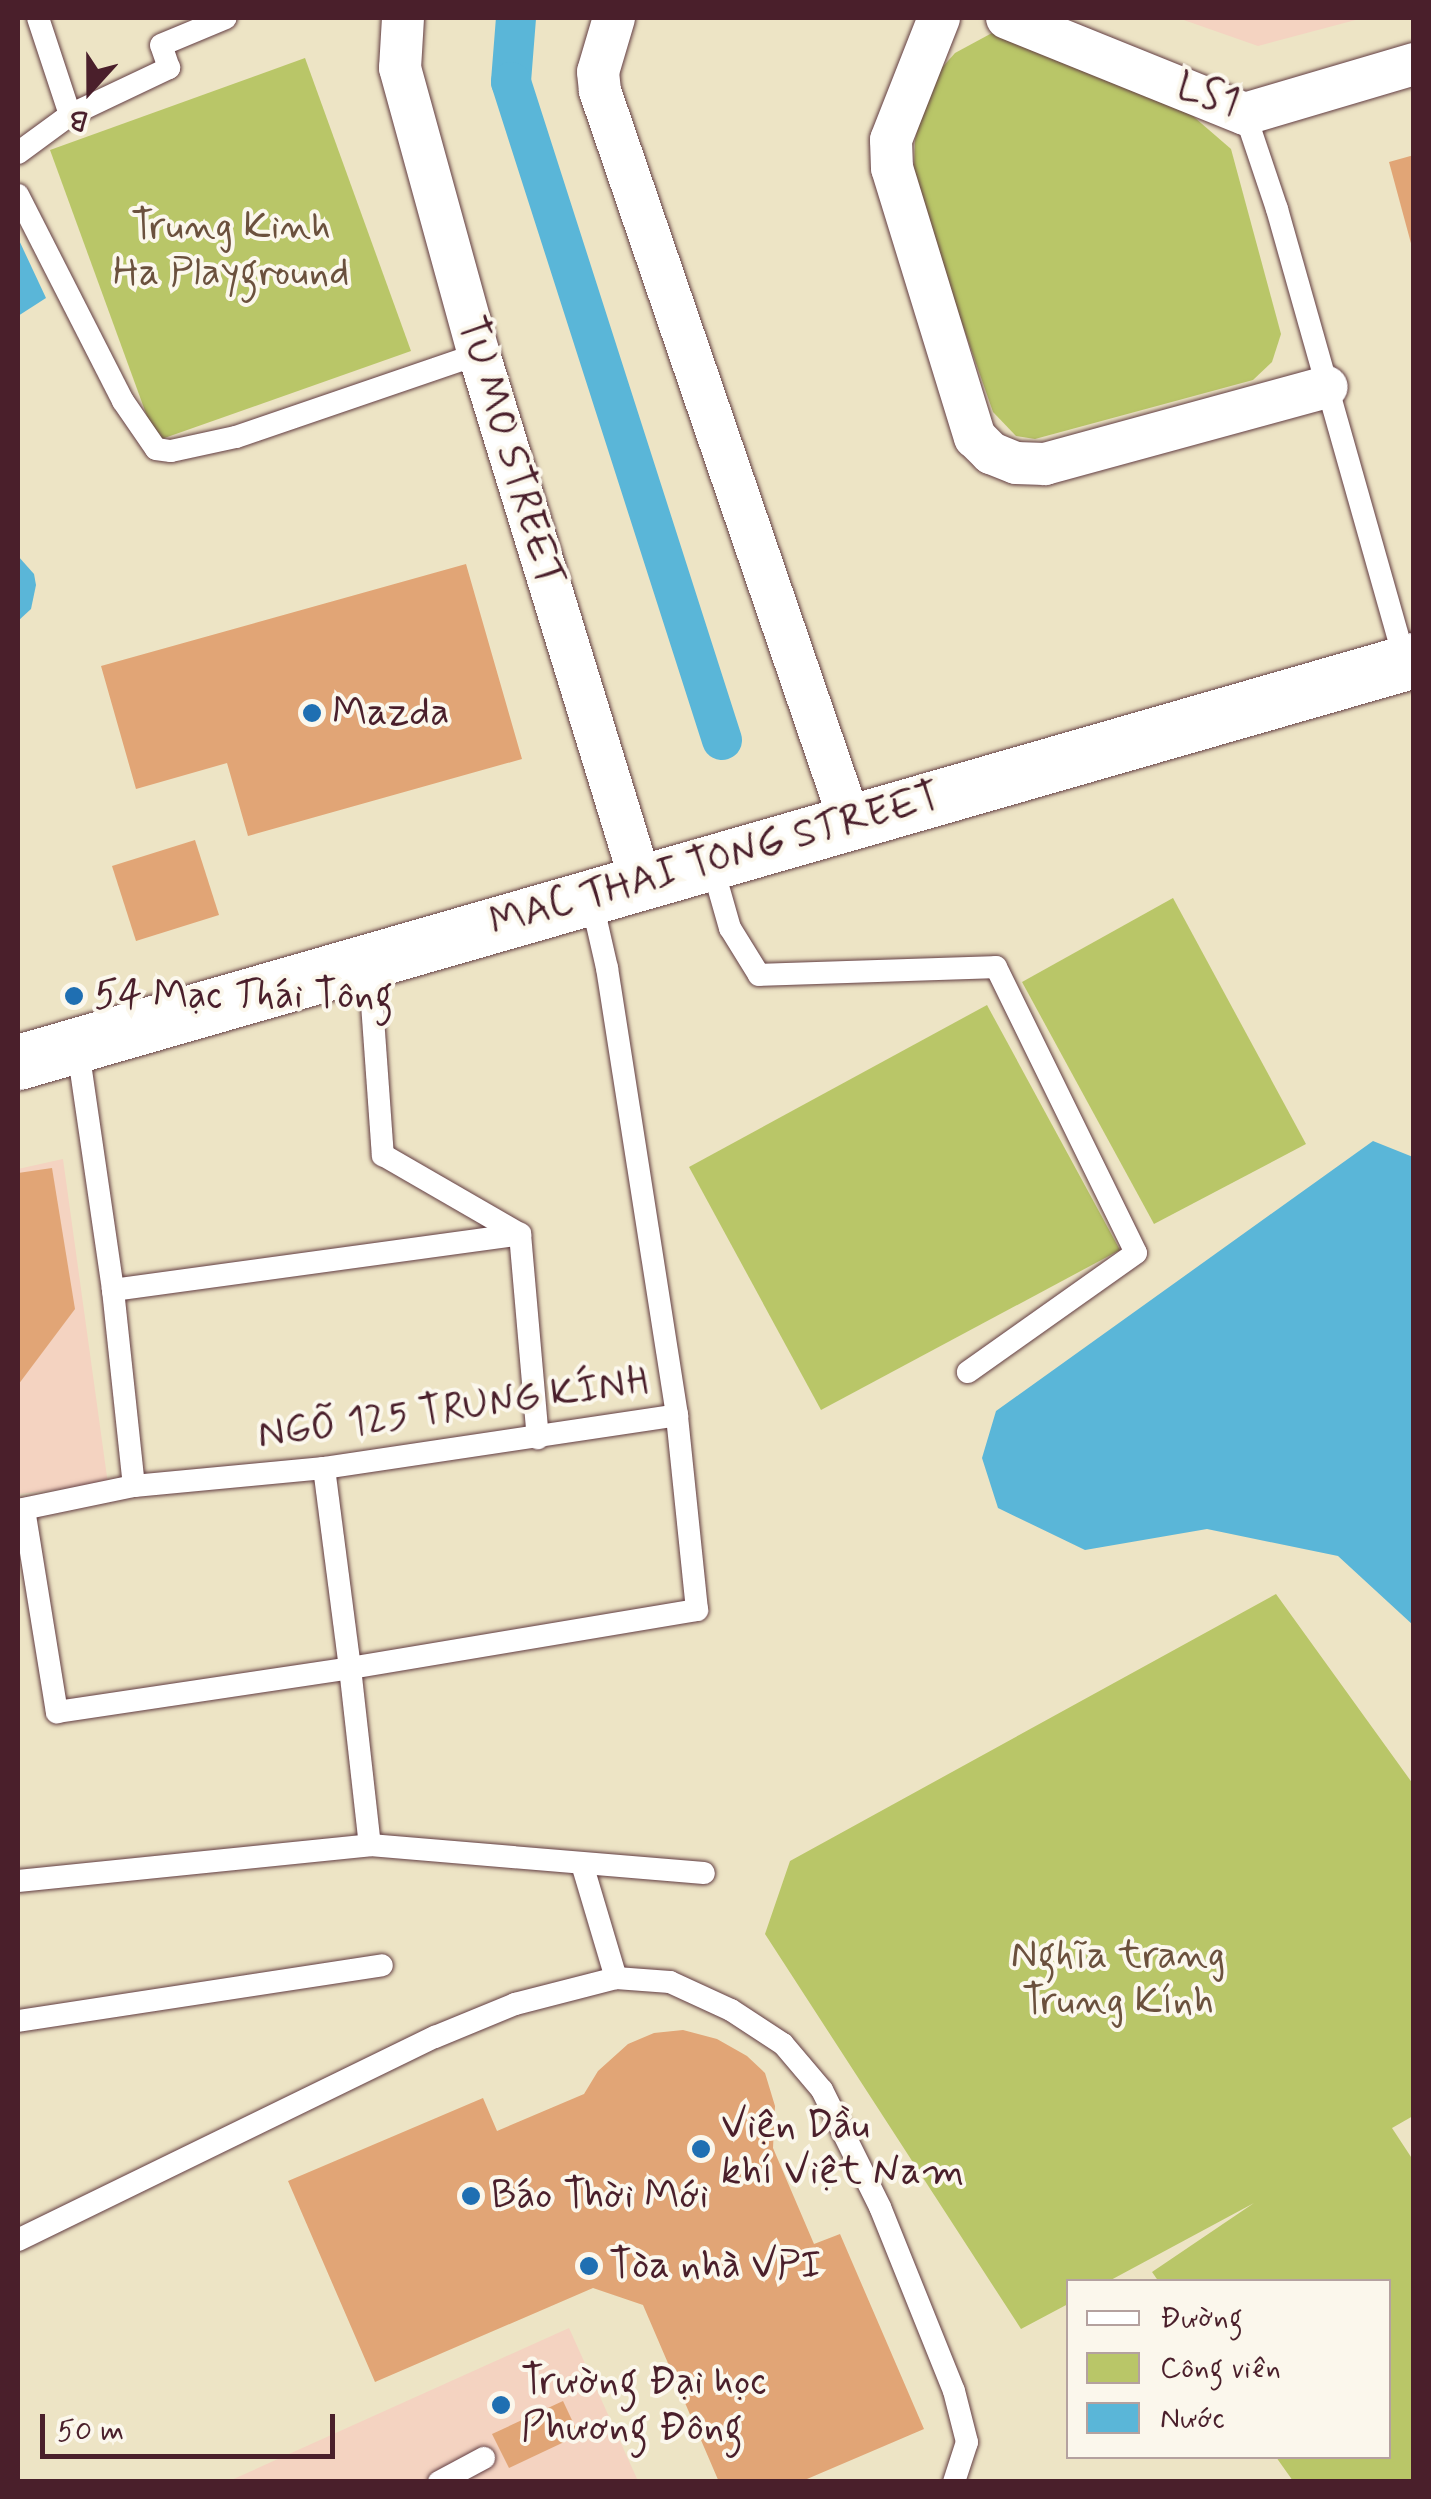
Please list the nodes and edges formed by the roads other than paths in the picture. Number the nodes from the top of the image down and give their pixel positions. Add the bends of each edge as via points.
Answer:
1 (38, 18) edge
2 (226, 18) edge
3 (403, 18) edge
4 (614, 18) edge
5 (939, 18) edge
6 (1007, 18) edge
7 (1414, 64) edge
8 (1245, 114) junction
9 (70, 115) junction
10 (18, 153) edge
11 (18, 195) edge
12 (479, 354) junction
13 (1327, 387) junction
14 (1409, 661) edge
15 (850, 821) junction
16 (712, 865) junction
17 (616, 890) junction
18 (369, 959) junction
19 (77, 1042) junction
20 (18, 1062) edge
21 (520, 1234) junction
22 (114, 1290) junction
23 (968, 1372) dead end
24 (677, 1415) junction
25 (538, 1438) junction
26 (324, 1468) junction
27 (134, 1486) junction
28 (21, 1509) edge
29 (350, 1668) junction
30 (370, 1844) junction
31 (582, 1864) junction
32 (704, 1874) dead end
33 (18, 1881) edge
34 (382, 1965) dead end
35 (616, 1978) junction
36 (18, 2021) edge
37 (18, 2240) edge
38 (484, 2458) dead end
39 (439, 2482) edge
40 (954, 2482) edge

1 - 9 lane
2 - 9 lane via 161,45 169,68
3 - 12 street, TU MO STREET via 400,68
4 - 15 street via 598,72 600,91
5 - 13 street via 891,140 892,168 975,437 983,445 1016,464 1045,464
6 - 8 street, LS1
7 - 8 street, LS1
8 - 13 lane
9 - 10 lane
11 - 12 lane via 123,401 156,449 236,437
12 - 17 street, TU MO STREET
13 - 14 lane
14 - 15 street, MAC THAI TONG STREET
15 - 16 street, MAC THAI TONG STREET
16 - 17 street, MAC THAI TONG STREET
16 - 23 lane via 730,928 759,975 996,967 1136,1253
17 - 18 street, MAC THAI TONG STREET
17 - 24 lane, NGÕ 125 TRUNG KÍNH via 608,968
18 - 19 street, MAC THAI TONG STREET
18 - 21 lane via 383,1155
19 - 20 street, MAC THAI TONG STREET
19 - 22 lane
21 - 22 lane
21 - 25 lane
22 - 27 lane
24 - 25 lane, NGÕ 125 TRUNG KÍNH
24 - 29 lane via 697,1610
25 - 26 lane, NGÕ 125 TRUNG KÍNH
26 - 27 lane, NGÕ 125 TRUNG KÍNH
26 - 29 lane
27 - 28 lane, NGÕ 125 TRUNG KÍNH
28 - 29 lane via 57,1712
29 - 30 lane
30 - 31 lane
30 - 33 lane
31 - 32 lane
31 - 35 lane
34 - 36 lane
35 - 37 lane via 514,2004 436,2037
35 - 40 lane via 670,1982 731,2010 783,2044 822,2090 880,2207 954,2390 967,2442
38 - 39 lane

